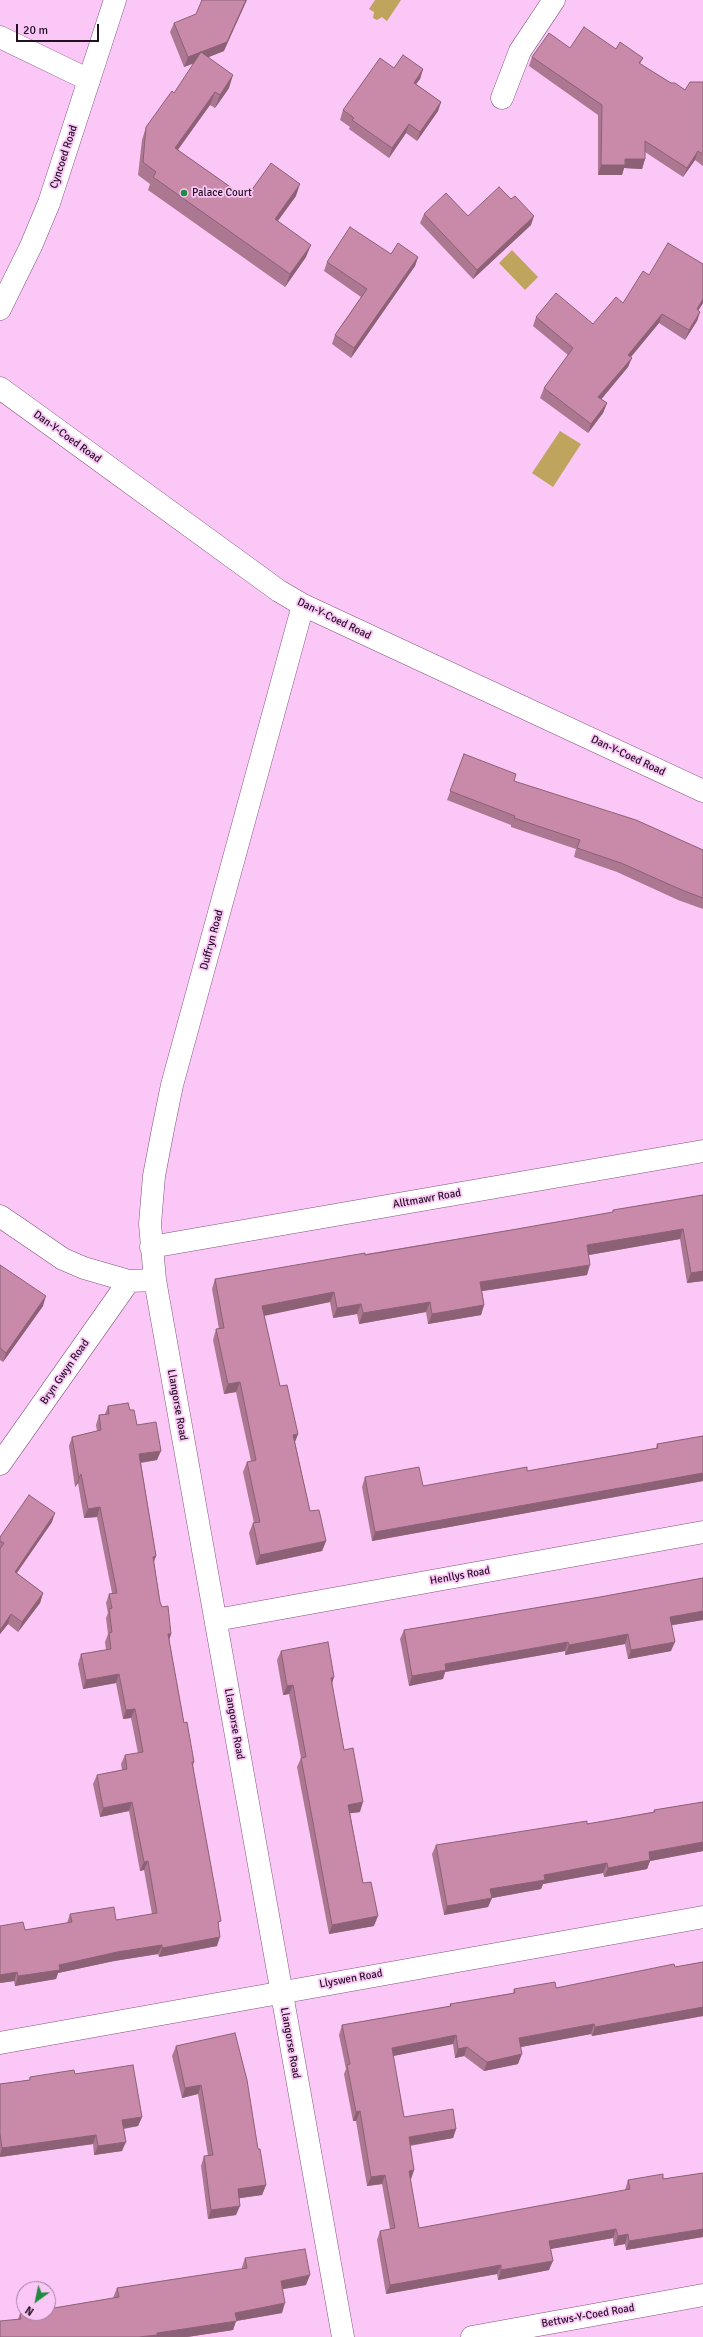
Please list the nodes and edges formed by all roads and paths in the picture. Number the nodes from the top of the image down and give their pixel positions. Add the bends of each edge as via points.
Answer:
1 (115, 0) edge
2 (554, 0) edge
3 (0, 37) edge
4 (89, 80) junction
5 (502, 98) dead end
6 (0, 309) edge
7 (0, 388) edge
8 (303, 605) junction
9 (703, 790) edge
10 (703, 1151) edge
11 (0, 1216) edge
12 (151, 1247) junction
13 (155, 1280) junction
14 (129, 1281) junction
15 (0, 1464) edge
16 (703, 1532) edge
17 (216, 1620) junction
18 (703, 1917) edge
19 (281, 1991) junction
20 (0, 2043) edge
21 (703, 2295) edge
22 (343, 2337) edge
23 (472, 2337) edge

1 - 4 street, Cyncoed Road
2 - 5 street via 520,51
3 - 4 street
4 - 6 street, Cyncoed Road via 49,203
7 - 8 street, Dan-Y-Coed Road via 279,591
8 - 9 street, Dan-Y-Coed Road
8 - 12 street, Duffryn Road via 172,1085 154,1176
10 - 12 street, Alltmawr Road
11 - 14 street via 64,1259 84,1268
12 - 13 street, Duffryn Road
13 - 14 street
13 - 17 street, Llangorse Road
14 - 15 street, Bryn Gwyn Road
16 - 17 street, Henllys Road
17 - 19 street, Llangorse Road
18 - 19 street, Llyswen Road
19 - 20 street, Llyswen Road
19 - 22 street, Llangorse Road
21 - 23 street, Bettws-Y-Coed Road

